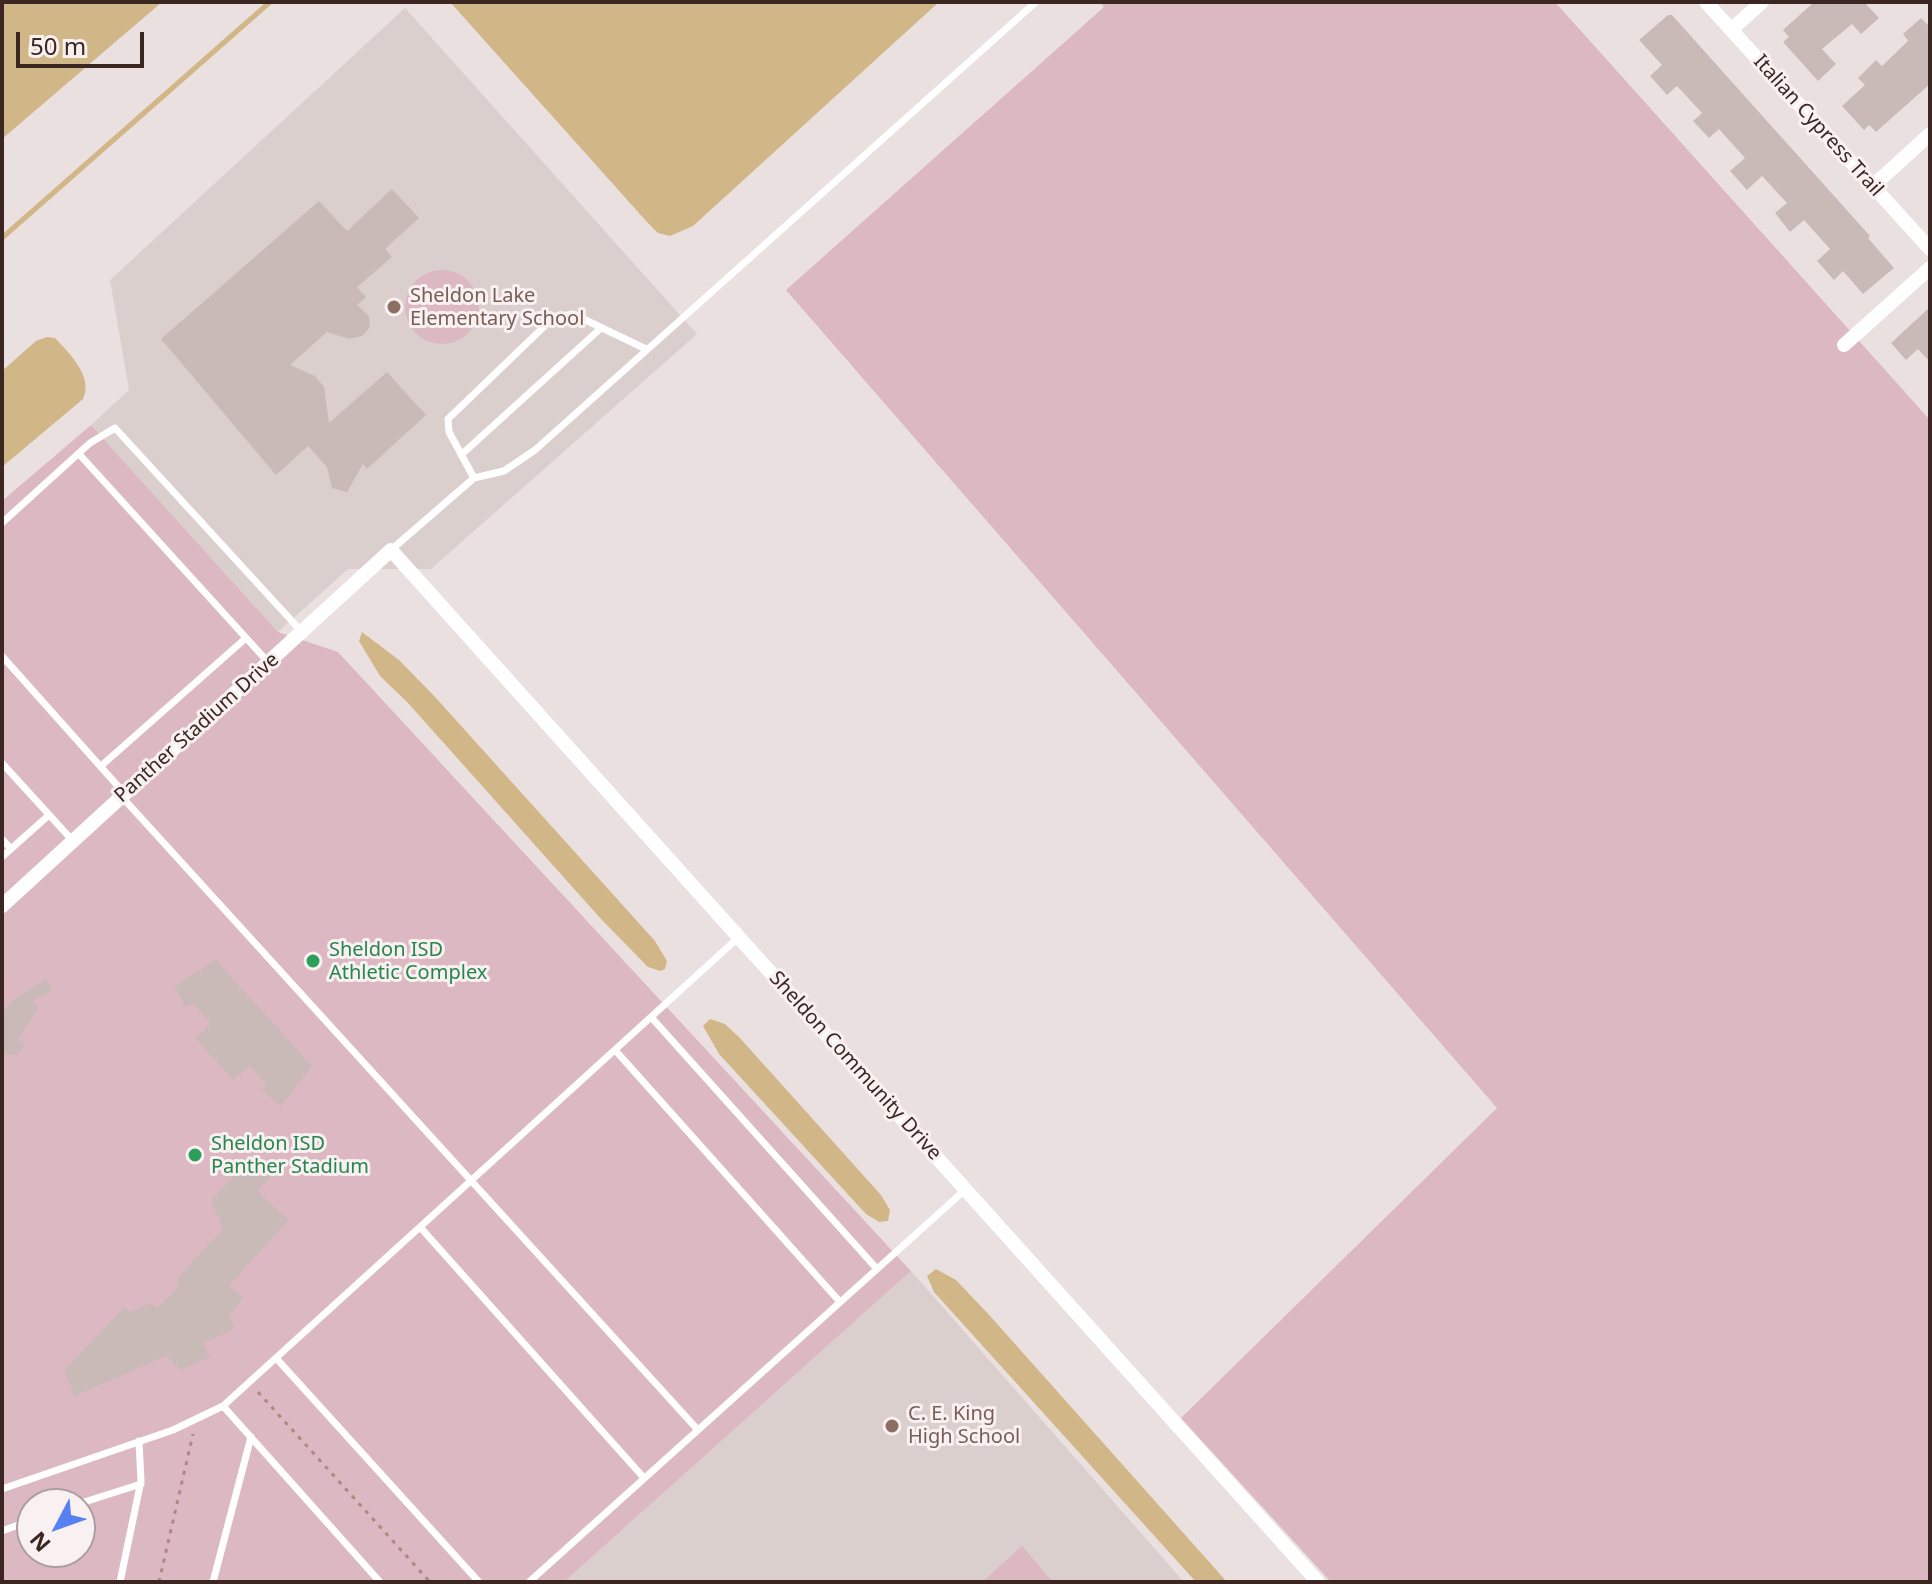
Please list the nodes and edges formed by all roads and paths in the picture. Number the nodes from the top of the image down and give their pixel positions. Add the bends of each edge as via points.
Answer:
1 (1036, 2) edge
2 (1706, 2) edge
3 (1762, 2) edge
4 (1731, 30) junction
5 (1930, 134) edge
6 (1873, 186) junction
7 (1930, 249) edge
8 (1930, 268) edge
9 (601, 328) junction
10 (1844, 345) dead end
11 (646, 349) junction
12 (79, 454) junction
13 (461, 455) junction
14 (474, 478) junction
15 (2, 523) edge
16 (391, 550) junction
17 (302, 632) junction
18 (246, 638) junction
19 (2, 656) edge
20 (268, 662) junction
21 (2, 763) edge
22 (101, 766) junction
23 (123, 795) junction
24 (49, 815) junction
25 (2, 839) edge
26 (73, 841) junction
27 (11, 849) junction
28 (2, 857) edge
29 (2, 906) edge
30 (739, 937) junction
31 (651, 1017) junction
32 (615, 1050) junction
33 (471, 1181) junction
34 (966, 1189) junction
35 (420, 1227) junction
36 (877, 1269) junction
37 (840, 1302) junction
38 (276, 1358) junction
39 (249, 1382) junction
40 (223, 1406) junction
41 (197, 1419) junction
42 (698, 1430) junction
43 (251, 1437) junction
44 (139, 1441) junction
45 (644, 1478) junction
46 (141, 1484) junction
47 (2, 1489) edge
48 (96, 1498) edge
49 (120, 1582) edge
50 (159, 1582) edge
51 (213, 1582) edge
52 (380, 1582) edge
53 (430, 1582) edge
54 (479, 1582) edge
55 (529, 1582) edge
56 (1318, 1582) edge

1 - 11 lane
2 - 4 street, Italian Cypress Trail
3 - 4 street
4 - 6 street, Italian Cypress Trail
5 - 6 street
6 - 7 street, Italian Cypress Trail
8 - 10 street
9 - 11 lane
9 - 13 lane
9 - 13 lane via 573,314 553,318 448,419
11 - 14 lane via 535,450 504,471
12 - 15 lane
12 - 17 lane via 115,428
12 - 18 lane
13 - 14 lane
14 - 16 lane
16 - 17 street, Panther Stadium Drive
16 - 30 street, Sheldon Community Drive
17 - 20 street, Panther Stadium Drive
18 - 20 lane
18 - 22 lane
19 - 22 lane
20 - 23 street, Panther Stadium Drive
21 - 24 lane
22 - 23 lane
23 - 26 street, Panther Stadium Drive
23 - 33 lane
24 - 26 lane
24 - 27 lane
25 - 27 lane
26 - 29 street, Panther Stadium Drive
27 - 28 lane
30 - 31 lane
30 - 34 street, Sheldon Community Drive
31 - 32 lane
31 - 36 lane
32 - 33 lane
32 - 37 lane
33 - 35 lane
33 - 42 lane
34 - 36 lane
34 - 56 street, Sheldon Community Drive
35 - 38 lane
35 - 45 lane
36 - 37 lane
37 - 42 lane
38 - 39 lane
38 - 54 lane
39 - 40 lane
39 - 53 path
40 - 41 lane
40 - 43 lane
41 - 44 lane
41 - 50 path
42 - 45 lane
43 - 51 lane
43 - 52 lane
44 - 46 lane
44 - 47 lane
45 - 55 lane
46 - 48 lane
46 - 49 lane

